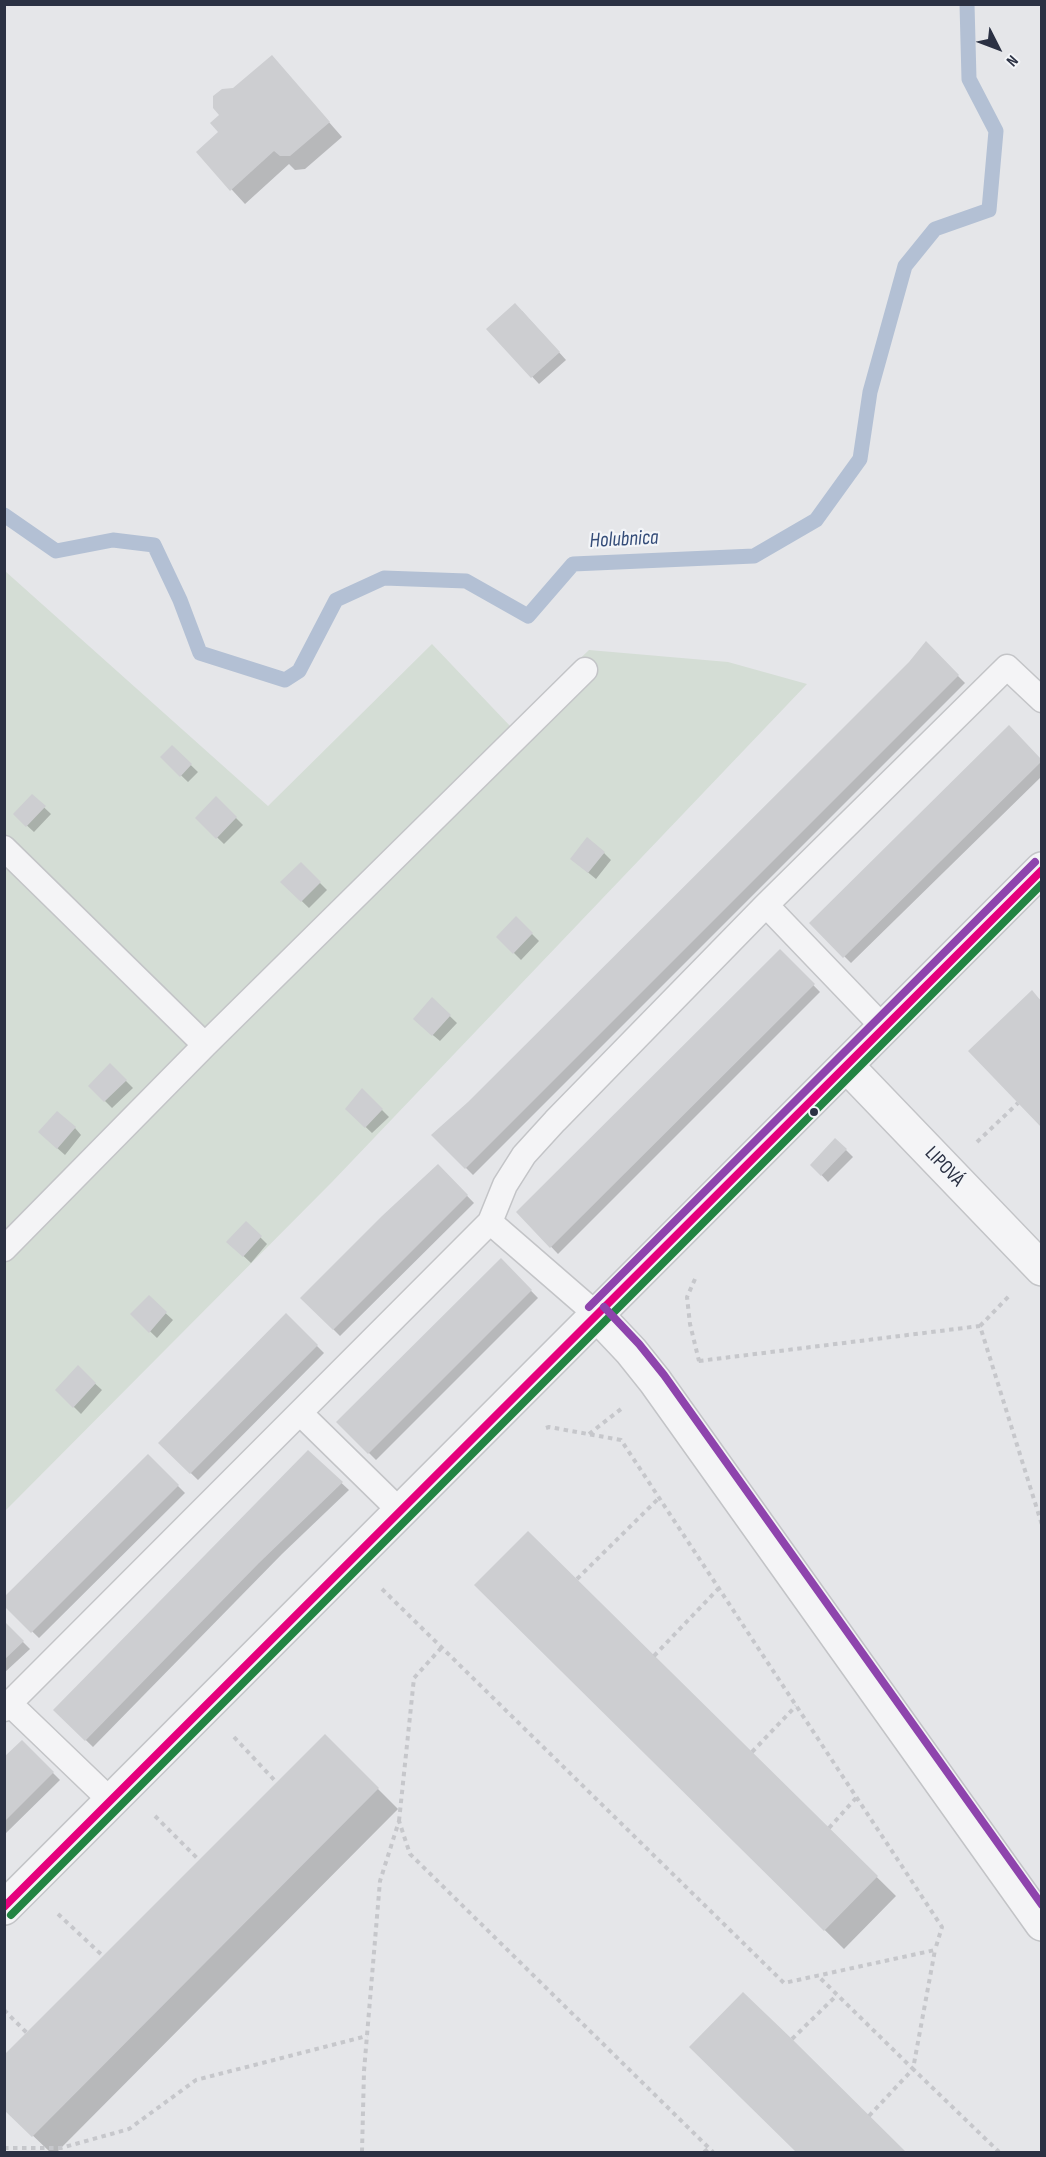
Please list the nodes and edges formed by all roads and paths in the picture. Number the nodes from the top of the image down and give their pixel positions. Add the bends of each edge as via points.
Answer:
1 (585, 670) dead end
2 (1041, 700) edge
3 (4, 848) edge
4 (1041, 869) edge
5 (766, 905) junction
6 (883, 1027) junction
7 (205, 1046) junction
8 (846, 1065) junction
9 (1018, 1103) dead end
10 (947, 1170) junction
11 (490, 1222) junction
12 (4, 1249) edge
13 (1041, 1269) edge
14 (596, 1314) junction
15 (699, 1361) dead end
16 (300, 1413) junction
17 (538, 1432) dead end
18 (658, 1498) junction
19 (400, 1511) junction
20 (1041, 1525) edge
21 (577, 1580) dead end
22 (375, 1582) dead end
23 (718, 1589) junction
24 (442, 1647) junction
25 (654, 1656) dead end
26 (7, 1706) edge
27 (796, 1706) junction
28 (228, 1731) dead end
29 (752, 1752) dead end
30 (277, 1783) dead end
31 (856, 1798) junction
32 (111, 1801) junction
33 (149, 1811) dead end
34 (399, 1821) junction
35 (829, 1828) dead end
36 (200, 1860) dead end
37 (4, 1908) edge
38 (53, 1909) dead end
39 (1041, 1923) edge
40 (935, 1950) junction
41 (103, 1956) dead end
42 (817, 1976) junction
43 (837, 1995) junction
44 (4, 2010) edge
45 (27, 2032) dead end
46 (367, 2036) junction
47 (792, 2039) dead end
48 (913, 2069) junction
49 (869, 2116) dead end
50 (4, 2148) edge
51 (709, 2148) junction
52 (362, 2152) edge
53 (704, 2152) edge
54 (713, 2152) edge
55 (999, 2152) edge

1 - 7 lane
2 - 5 lane via 1007,667
3 - 7 lane
4 - 6 street
5 - 6 lane
5 - 11 lane via 524,1155 505,1185
6 - 8 street
7 - 12 lane
8 - 10 street, LIPOVÁ
8 - 14 street
9 - 10 path
10 - 13 street, LIPOVÁ
11 - 14 lane
11 - 16 lane
14 - 19 street
14 - 39 street via 655,1381
15 - 20 path via 980,1326
16 - 19 lane
16 - 26 lane
17 - 18 path via 549,1427 621,1440
18 - 21 path
18 - 23 path
19 - 32 street
22 - 24 path
23 - 25 path
23 - 27 path
24 - 34 path via 414,1678
24 - 42 path via 784,1983
26 - 32 lane
27 - 29 path
27 - 31 path
28 - 30 path
31 - 35 path
31 - 40 path via 942,1927
32 - 37 street
33 - 36 path
34 - 46 path via 380,1881
34 - 51 path via 410,1854
38 - 41 path
40 - 42 path
40 - 48 path
42 - 43 path
43 - 47 path
43 - 48 path
44 - 45 path
46 - 50 path via 196,2080 129,2129 61,2148
46 - 52 path
48 - 49 path
48 - 55 path
51 - 53 path
51 - 54 path

